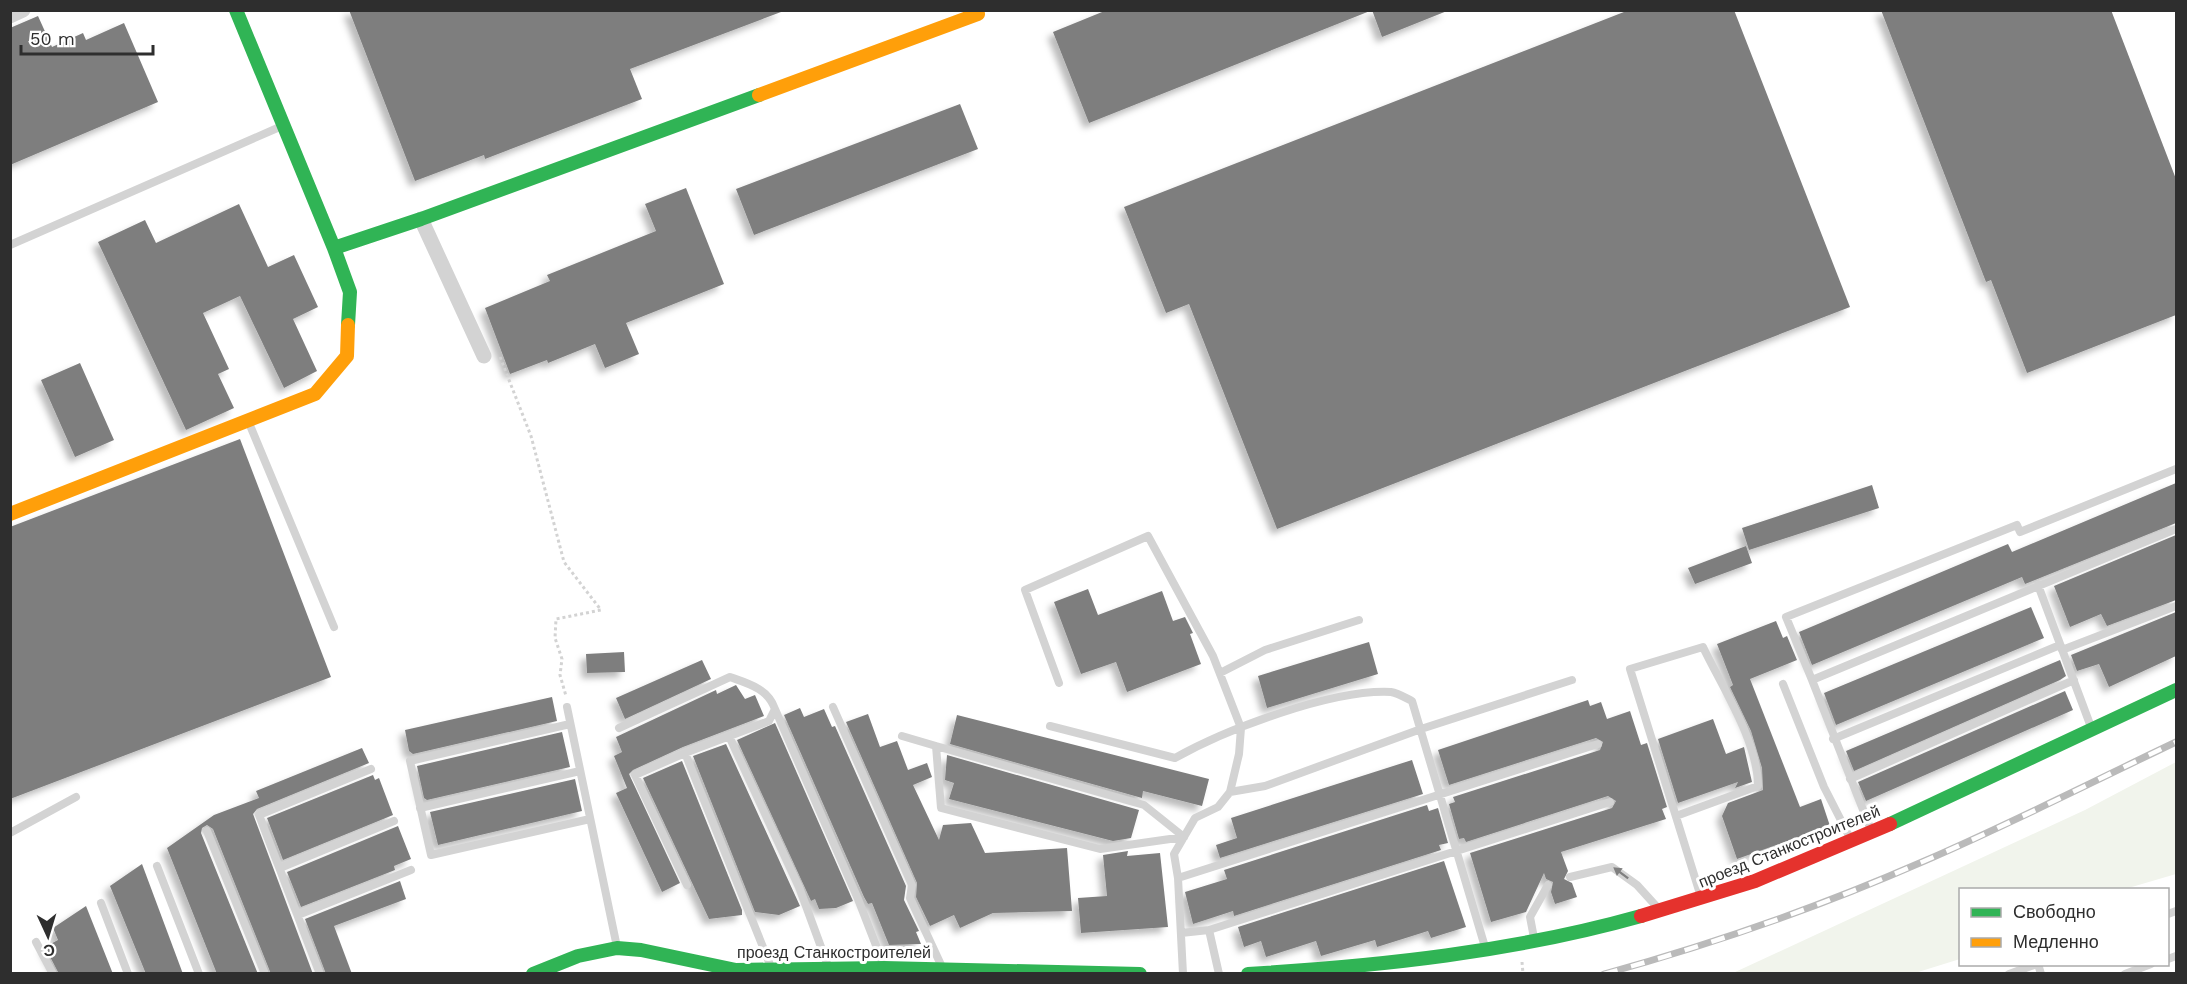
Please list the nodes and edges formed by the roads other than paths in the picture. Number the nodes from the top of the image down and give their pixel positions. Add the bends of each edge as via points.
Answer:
1 (22, 10) edge
2 (236, 10) edge
3 (976, 10) edge
4 (10, 16) edge
5 (284, 126) junction
6 (421, 219) junction
7 (10, 245) edge
8 (334, 248) junction
9 (484, 356) road end
10 (248, 422) junction
11 (2176, 469) edge
12 (10, 514) edge
13 (2176, 530) edge
14 (2038, 585) junction
15 (2176, 606) edge
16 (1359, 620) dead end
17 (334, 627) dead end
18 (2061, 647) junction
19 (1220, 673) junction
20 (1572, 680) dead end
21 (1812, 680) junction
22 (2074, 680) junction
23 (1059, 683) dead end
24 (1783, 684) dead end
25 (2176, 690) edge
26 (567, 707) road end
27 (833, 707) dead end
28 (775, 709) junction
29 (570, 724) junction
30 (1050, 726) dead end
31 (619, 728) dead end
32 (1240, 728) junction
33 (2092, 728) junction
34 (1421, 729) junction
35 (729, 736) junction
36 (902, 736) dead end
37 (1833, 739) junction
38 (1598, 744) dead end
39 (936, 746) junction
40 (686, 753) junction
41 (371, 770) dead end
42 (580, 771) junction
43 (1850, 779) junction
44 (1230, 792) junction
45 (1439, 795) junction
46 (76, 797) dead end
47 (1610, 802) dead end
48 (420, 808) junction
49 (1676, 816) junction
50 (590, 819) junction
51 (394, 821) dead end
52 (207, 831) dead end
53 (1872, 832) junction
54 (10, 833) edge
55 (1184, 837) junction
56 (1852, 842) junction
57 (1456, 852) junction
58 (157, 866) dead end
59 (280, 868) junction
60 (411, 870) dead end
61 (1570, 877) dead end
62 (1178, 878) junction
63 (687, 885) dead end
64 (1548, 885) dead end
65 (1701, 899) junction
66 (101, 903) dead end
67 (1661, 910) junction
68 (298, 915) junction
69 (1209, 930) junction
70 (1181, 933) junction
71 (36, 942) dead end
72 (1534, 942) junction
73 (617, 948) junction
74 (1486, 951) junction
75 (2146, 966) edge
76 (884, 968) junction
77 (942, 969) junction
78 (830, 970) junction
79 (773, 971) junction
80 (2023, 971) edge
81 (51, 973) edge
82 (128, 974) edge
83 (199, 974) edge
84 (265, 974) edge
85 (320, 974) edge
86 (533, 974) edge
87 (1140, 974) edge
88 (1184, 974) edge
89 (1219, 974) edge
90 (1248, 974) edge
91 (2008, 974) edge
92 (2125, 974) edge

1 - 4 street
2 - 5 main road
3 - 6 main road via 978,14
5 - 7 lane
5 - 8 main road
6 - 8 main road
6 - 9 street
8 - 10 main road via 350,292 347,356 315,394
10 - 12 main road
10 - 17 lane
11 - 21 lane via 2019,532 2017,525 1786,617
13 - 14 lane
14 - 18 lane
14 - 21 lane
15 - 18 lane
16 - 19 lane via 1265,650
18 - 22 lane
18 - 37 lane
19 - 23 lane via 1148,536 1025,590
19 - 32 lane
20 - 34 lane
21 - 37 lane
22 - 33 lane
22 - 43 lane
24 - 56 lane via 1824,788
25 - 33 main road, проезд Станкостроителей
26 - 29 lane
27 - 77 lane via 912,885 910,898
28 - 31 lane via 771,697 730,677
28 - 35 lane via 769,721
28 - 76 lane
29 - 42 lane
29 - 48 lane via 410,761
30 - 32 lane via 1175,758
32 - 34 lane via 1339,696 1393,692 1412,701
32 - 44 lane via 1239,754
33 - 53 main road, проезд Станкостроителей
34 - 44 lane via 1265,786
34 - 45 lane
35 - 40 lane
35 - 78 lane via 798,888
36 - 39 lane
37 - 43 lane
38 - 45 lane
39 - 55 lane via 1144,805
39 - 55 lane via 941,808 1100,849
40 - 63 lane via 635,775
40 - 79 lane
41 - 59 lane via 259,815
42 - 48 lane
42 - 50 lane
43 - 53 lane
44 - 55 lane via 1218,807 1195,818
45 - 57 lane
45 - 62 lane
46 - 54 lane
47 - 57 lane
48 - 50 lane via 431,855
49 - 49 lane via 1630,669 1703,646 1747,739 1758,770 1758,786
49 - 65 lane
50 - 73 lane
51 - 59 lane
52 - 84 lane
53 - 56 main road, проезд Станкостроителей
55 - 62 lane via 1174,854
56 - 65 main road, проезд Станкостроителей
57 - 69 lane
57 - 74 lane
58 - 83 lane
59 - 68 lane
60 - 68 lane
67 -> 61 lane via 1612,867
62 - 70 lane
64 - 72 lane via 1530,917
65 - 67 main road, проезд Станкостроителей
66 - 82 lane
67 - 72 main road, проезд Станкостроителей
68 - 85 lane
69 - 70 lane
69 - 89 lane
70 - 88 lane
71 - 81 lane
72 - 74 main road, проезд Станкостроителей
73 - 79 main road, проезд Станкостроителей via 701,965
73 - 86 main road, проезд Станкостроителей via 578,956
74 - 90 main road, проезд Станкостроителей via 1405,963
75 - 92 lane
76 - 77 main road, проезд Станкостроителей
76 - 78 main road, проезд Станкостроителей
77 - 87 main road, проезд Станкостроителей
78 - 79 main road, проезд Станкостроителей
80 - 91 lane

